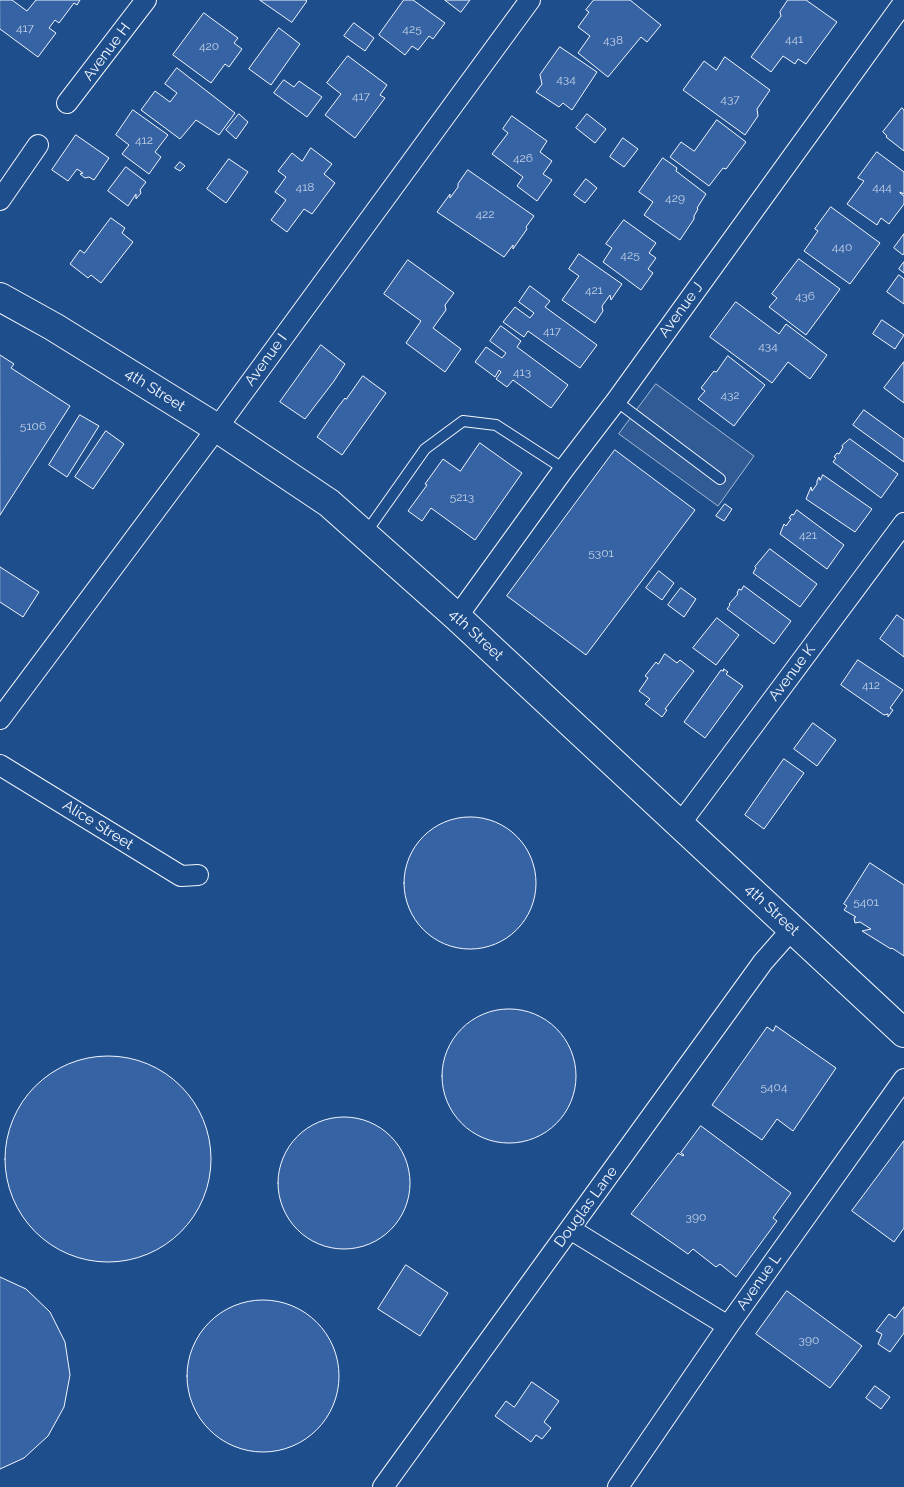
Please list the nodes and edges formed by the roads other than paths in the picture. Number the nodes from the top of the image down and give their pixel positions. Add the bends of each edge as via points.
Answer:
1 (146, 0) edge
2 (530, 0) edge
3 (904, 2) edge
4 (67, 103) dead end
5 (38, 145) dead end
6 (0, 200) edge
7 (0, 297) edge
8 (616, 401) junction
9 (217, 428) junction
10 (564, 469) junction
11 (720, 479) dead end
12 (904, 523) edge
13 (365, 534) junction
14 (457, 617) junction
15 (0, 720) edge
16 (0, 765) edge
17 (680, 824) junction
18 (198, 875) dead end
19 (792, 929) junction
20 (904, 1034) edge
21 (904, 1079) edge
22 (570, 1229) junction
23 (728, 1326) junction
24 (383, 1487) edge
25 (618, 1487) edge

1 - 4 street, Avenue H
2 - 9 street, Avenue I
3 - 8 street, Avenue J
5 - 6 street
7 - 9 main road, 4th Street
8 - 10 street, Avenue J
8 - 11 lane
9 - 13 main road, 4th Street via 329,504
9 - 15 street, Avenue I
10 - 13 lane via 496,425 464,421 425,449
10 - 14 street, Avenue J
12 - 17 street, Avenue K
13 - 14 main road, 4th Street
14 - 17 main road, 4th Street
16 - 18 street, Alice Street via 181,876
17 - 19 main road, 4th Street
19 - 20 main road, 4th Street
19 - 22 street, Douglas Lane via 762,962
21 - 23 street, Avenue L
22 - 23 street
22 - 24 street, Douglas Lane
23 - 25 street, Avenue L

